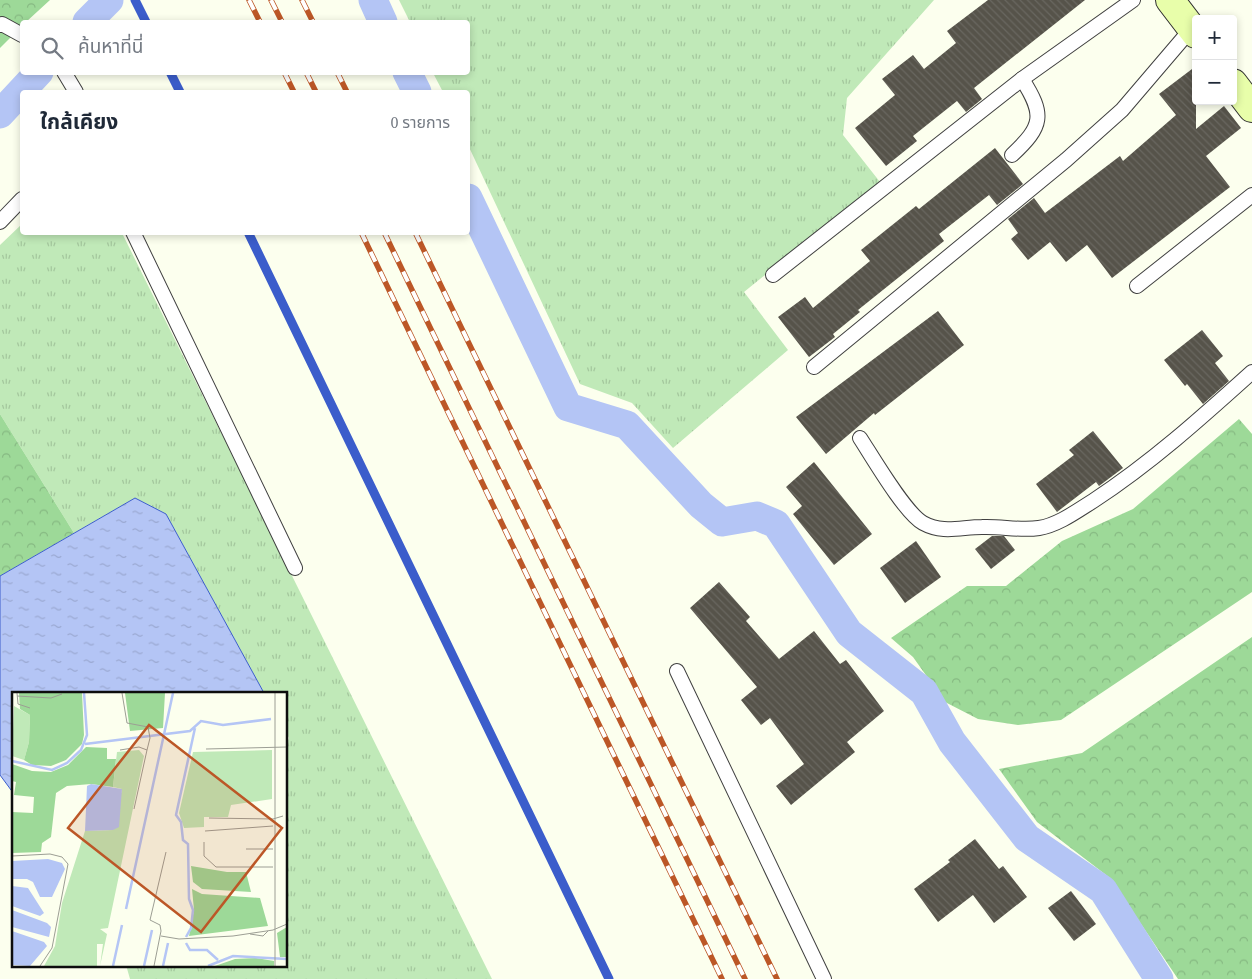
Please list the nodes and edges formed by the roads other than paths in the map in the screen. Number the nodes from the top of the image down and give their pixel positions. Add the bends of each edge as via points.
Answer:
1 (1134, 0) edge
2 (1170, 0) edge
3 (0, 25) edge
4 (1192, 28) edge
5 (1192, 33) edge
6 (20, 34) edge
7 (65, 75) edge
8 (1022, 79) junction
9 (1237, 88) edge
10 (75, 90) edge
11 (1252, 108) edge
12 (1012, 154) dead end
13 (1252, 195) edge
14 (20, 201) edge
15 (0, 222) edge
16 (134, 235) edge
17 (773, 275) dead end
18 (1137, 286) dead end
19 (814, 367) dead end
20 (1252, 372) edge
21 (860, 438) dead end
22 (295, 568) dead end
23 (677, 671) dead end
24 (824, 979) edge

1 - 8 lane
2 - 4 street
3 - 6 lane
5 - 19 lane via 1122,110 1066,160
7 - 10 lane
8 - 12 lane via 1036,100 1038,120 1031,137
8 - 17 lane
9 - 11 street
13 - 18 lane
14 - 15 lane
16 - 22 lane
20 - 21 lane via 1183,434 1124,480 1073,514 1041,528 936,530 921,522 907,506
23 - 24 lane

